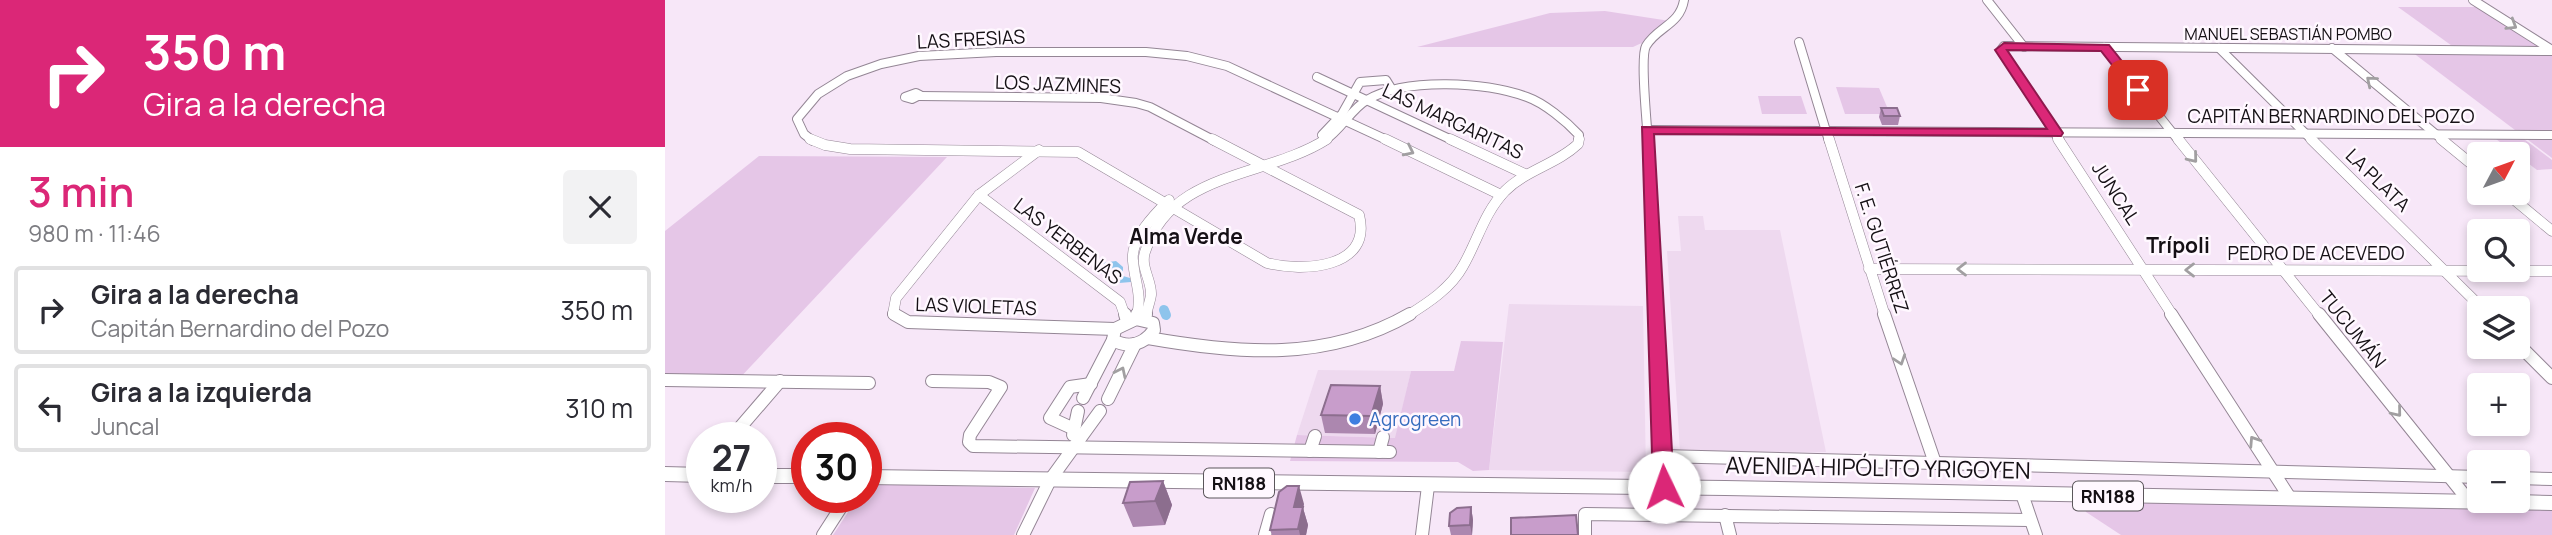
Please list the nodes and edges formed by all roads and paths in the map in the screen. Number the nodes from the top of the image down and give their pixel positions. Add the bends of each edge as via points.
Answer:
1 (1684, 0) edge
2 (1987, 0) edge
3 (2473, 0) edge
4 (2536, 40) junction
5 (2552, 40) edge
6 (1799, 42) dead end
7 (2024, 47) junction
8 (2105, 47) junction
9 (2220, 48) junction
10 (2332, 48) junction
11 (2552, 50) edge
12 (1317, 77) dead end
13 (1355, 92) junction
14 (1382, 94) junction
15 (919, 96) dead end
16 (1366, 100) junction
17 (1343, 119) junction
18 (1647, 130) junction
19 (1827, 132) junction
20 (2056, 133) junction
21 (2172, 133) junction
22 (2305, 134) junction
23 (2434, 134) junction
24 (2552, 135) edge
25 (1039, 150) junction
26 (2467, 161) edge
27 (1261, 164) junction
28 (1525, 174) junction
29 (979, 195) junction
30 (1501, 195) junction
31 (2521, 205) edge
32 (1168, 207) junction
33 (2552, 231) edge
34 (1869, 269) junction
35 (2144, 270) junction
36 (2284, 270) junction
37 (2444, 270) junction
38 (2552, 271) edge
39 (2470, 296) edge
40 (1136, 320) junction
41 (1114, 335) junction
42 (1148, 338) junction
43 (1135, 344) junction
44 (2530, 356) edge
45 (2552, 378) edge
46 (665, 380) edge
47 (781, 381) junction
48 (932, 381) dead end
49 (869, 383) dead end
50 (1091, 384) junction
51 (1108, 399) dead end
52 (1100, 411) dead end
53 (745, 422) edge
54 (1072, 428) junction
55 (1315, 436) dead end
56 (1383, 437) dead end
57 (1074, 448) junction
58 (1310, 451) junction
59 (1662, 456) junction
60 (1935, 463) junction
61 (2273, 471) junction
62 (686, 473) edge
63 (665, 474) edge
64 (882, 477) edge
65 (2449, 477) junction
66 (2467, 477) edge
67 (2530, 478) edge
68 (2552, 478) edge
69 (1049, 480) junction
70 (1428, 485) junction
71 (1664, 487) junction
72 (2022, 494) junction
73 (2290, 498) junction
74 (2467, 499) edge
75 (2467, 501) edge
76 (2530, 502) edge
77 (2552, 503) edge
78 (837, 513) edge
79 (1271, 514) edge
80 (1725, 515) junction
81 (2029, 520) junction
82 (823, 535) edge
83 (1023, 535) edge
84 (1265, 535) edge
85 (1422, 535) edge
86 (1585, 535) edge
87 (1730, 535) edge
88 (2036, 535) edge

1 - 18 street via 1680,16 1646,43 1644,50
2 - 7 street
3 -> 4 street
4 - 5 street
4 - 11 street
6 - 19 street, F. E. GUTIÉRREZ
7 - 8 street, MANUEL SEBASTIÁN POMBO
7 - 20 street, JUNCAL via 2004,46 2001,50
8 - 9 street, MANUEL SEBASTIÁN POMBO
8 - 21 street, TUCUMÁN
9 - 10 street, MANUEL SEBASTIÁN POMBO
9 - 22 street, LA PLATA
10 - 11 street, MANUEL SEBASTIÁN POMBO
23 -> 10 street
12 - 13 street
13 - 14 street
13 - 14 street via 1360,82 1376,79 1389,82 1391,88
13 - 16 street
13 - 17 street
14 - 16 street
14 - 28 street via 1423,84 1479,85 1530,98 1579,135 1569,153
15 - 27 street, LOS JAZMINES via 1101,98 1136,103
16 - 17 street
16 - 28 street, LAS MARGARITAS
17 - 25 street, LAS FRESIAS via 1229,66 1191,56 1135,52 915,56 848,77 810,101 797,119 807,138 850,149
17 - 27 street via 1319,144
17 -> 30 street
18 - 19 street, CAPITÁN BERNARDINO DEL POZO
18 - 59 street
19 - 20 street, CAPITÁN BERNARDINO DEL POZO
19 - 34 street, F. E. GUTIÉRREZ
20 - 21 street, CAPITÁN BERNARDINO DEL POZO
20 - 35 street, JUNCAL
21 - 22 street, CAPITÁN BERNARDINO DEL POZO
21 -> 36 street, TUCUMÁN
22 - 23 street, CAPITÁN BERNARDINO DEL POZO
22 - 37 street, LA PLATA
23 - 24 street, CAPITÁN BERNARDINO DEL POZO
23 - 26 street
25 - 29 street, LAS VIOLETAS
25 - 32 street, LAS FRESIAS via 1066,150 1089,157
27 - 32 street via 1202,187
27 - 32 street, LOS JAZMINES via 1359,215 1362,237 1351,252 1312,268 1288,269 1267,263
28 - 30 street
29 - 40 street, LAS YERBENAS via 1120,302
29 - 41 street, LAS VIOLETAS via 896,298 893,314 908,323
30 - 42 street via 1458,274 1432,302 1362,338 1269,355
31 - 33 street
32 - 40 street via 1145,254 1151,293
35 -> 34 street, PEDRO DE ACEVEDO
34 -> 60 street, F. E. GUTIÉRREZ
36 -> 35 street, PEDRO DE ACEVEDO
61 -> 35 street, JUNCAL
36 - 37 street, PEDRO DE ACEVEDO
36 -> 65 street, TUCUMÁN
37 - 38 street, PEDRO DE ACEVEDO
37 - 39 street, LA PLATA
40 - 41 street
40 - 42 street via 1155,326
41 - 43 street via 1124,345
41 - 50 street
42 - 43 street
51 -> 43 street
44 - 45 street
46 - 47 street
47 - 49 street
47 - 53 street
48 - 57 street via 998,385 1001,390 970,435 973,446
50 - 54 street
50 - 54 street via 1070,387 1051,418
52 - 57 street
54 - 57 street
55 - 58 street
56 - 58 street via 1385,452
57 - 58 street
57 - 69 street
59 - 60 street
59 - 71 street
60 - 61 street
61 - 65 street
61 - 73 street, JUNCAL
62 - 63 main road
64 - 69 main road, AVENIDA HIPÓLITO YRIGOYEN / RN188
65 - 66 street
65 - 74 street, TUCUMÁN
67 - 68 street
69 - 70 main road, AVENIDA HIPÓLITO YRIGOYEN / RN188
69 - 83 street
70 - 71 main road, AVENIDA HIPÓLITO YRIGOYEN / RN188
70 - 85 street
71 - 72 main road, AVENIDA HIPÓLITO YRIGOYEN / RN188
72 - 73 main road, AVENIDA HIPÓLITO YRIGOYEN / RN188
72 - 81 street
73 - 75 main road, AVENIDA HIPÓLITO YRIGOYEN / RN188
76 - 77 main road, AVENIDA HIPÓLITO YRIGOYEN / RN188
78 - 82 street
79 - 84 street
80 - 81 street
80 - 86 street via 1585,514
80 - 87 street
81 - 88 street

